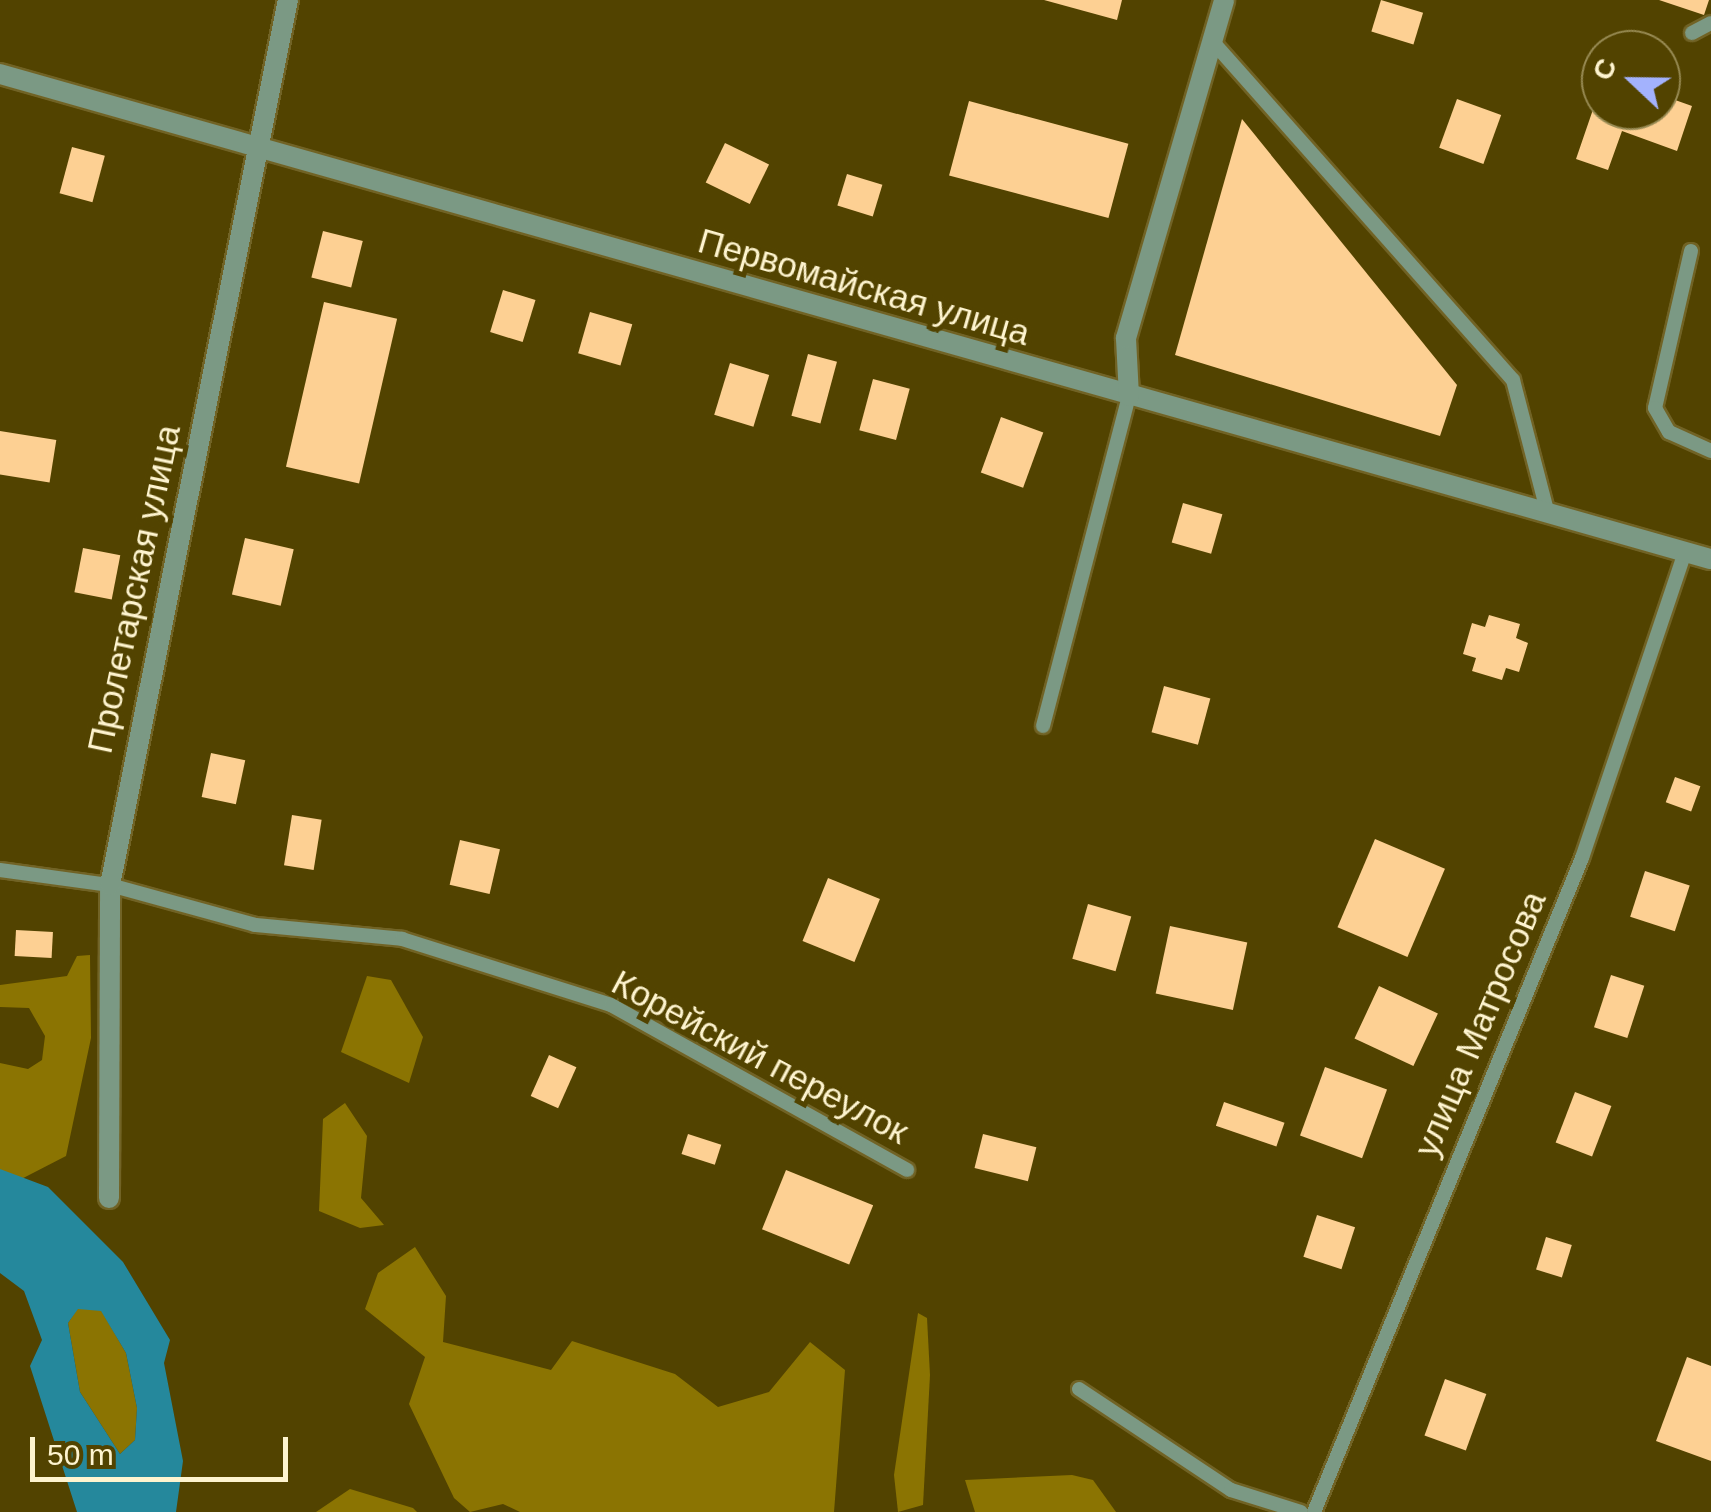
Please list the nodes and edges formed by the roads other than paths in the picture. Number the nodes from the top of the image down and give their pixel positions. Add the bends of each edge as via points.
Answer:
1 (288, 0) edge
2 (1224, 0) edge
3 (1711, 23) edge
4 (1692, 33) dead end
5 (1212, 41) junction
6 (0, 74) edge
7 (258, 150) junction
8 (1692, 251) dead end
9 (1129, 396) junction
10 (1711, 451) edge
11 (1548, 514) junction
12 (1685, 552) junction
13 (1711, 560) edge
14 (1043, 726) dead end
15 (0, 870) edge
16 (110, 885) junction
17 (906, 1170) dead end
18 (109, 1198) dead end
19 (1079, 1389) dead end
20 (1301, 1512) edge
21 (1314, 1512) edge

1 - 7 street, Пролетарская улица
2 - 5 street
3 - 4 lane
5 - 9 street via 1126,338
5 - 11 lane via 1513,380
6 - 7 street, Первомайская улица
7 - 9 street, Первомайская улица
7 - 16 street, Пролетарская улица
8 - 10 lane via 1654,408 1669,432
9 - 11 street, Первомайская улица
9 - 14 lane
11 - 12 street, Первомайская улица
12 - 13 street, Первомайская улица
12 - 21 lane, улица Матросова via 1582,858
15 - 16 lane, Корейский переулок
16 - 17 lane, Корейский переулок via 255,925 402,939 611,1006
16 - 18 street, Пролетарская улица
19 - 20 lane via 1230,1490

